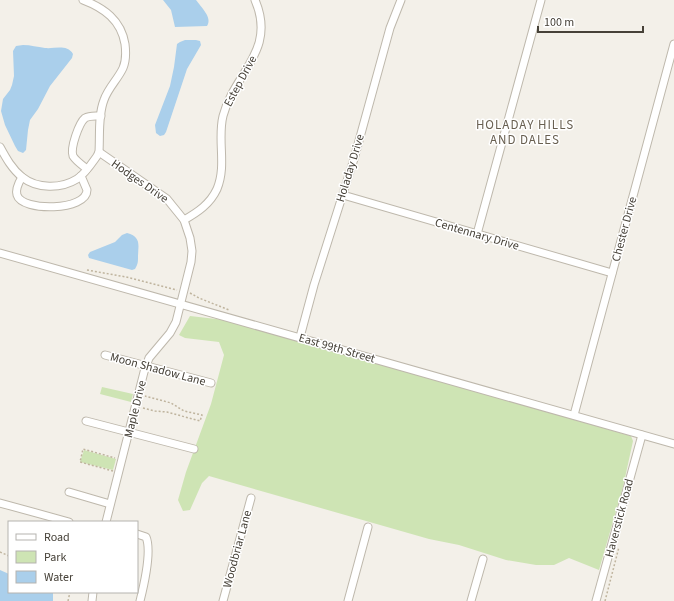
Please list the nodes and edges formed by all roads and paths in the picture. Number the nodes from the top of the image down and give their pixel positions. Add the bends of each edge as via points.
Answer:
1 (83, 0) edge
2 (255, 0) edge
3 (401, 0) edge
4 (541, 0) edge
5 (674, 44) edge
6 (101, 116) junction
7 (0, 147) edge
8 (99, 152) junction
9 (87, 169) junction
10 (81, 176) junction
11 (22, 177) junction
12 (342, 195) junction
13 (184, 220) junction
14 (477, 234) junction
15 (0, 253) edge
16 (84, 269) dead end
17 (612, 273) junction
18 (176, 290) dead end
19 (191, 294) dead end
20 (181, 304) junction
21 (231, 311) dead end
22 (300, 337) junction
23 (105, 355) dead end
24 (146, 366) junction
25 (211, 384) dead end
26 (145, 396) dead end
27 (142, 408) dead end
28 (574, 415) junction
29 (86, 421) dead end
30 (129, 432) junction
31 (642, 435) junction
32 (674, 444) edge
33 (194, 449) dead end
34 (117, 458) dead end
35 (113, 471) dead end
36 (69, 492) dead end
37 (251, 498) dead end
38 (0, 503) edge
39 (110, 504) junction
40 (65, 521) edge
41 (106, 521) edge
42 (368, 527) dead end
43 (138, 534) edge
44 (483, 559) dead end
45 (140, 601) edge
46 (223, 601) edge
47 (348, 601) edge
48 (471, 601) edge
49 (596, 601) edge

1 - 6 street via 102,9 114,19 122,32 125,46 124,66 104,98
2 - 13 street, Estep Drive via 261,19 260,39 256,53 223,114 220,132 220,180 207,204
3 - 12 street, Holaday Drive via 390,28
4 - 14 street
5 - 17 street, Chester Drive
6 - 8 street
6 - 9 street via 88,116 84,119 74,142 74,157
7 - 11 street via 9,163
8 - 9 street
8 - 13 street, Hodges Drive via 167,199
9 - 10 street
10 - 11 street via 65,184 51,186 35,184
10 - 11 street via 87,190 85,198 57,207 26,203 19,199 17,191
12 - 14 street, Centennary Drive
12 - 22 street, Holaday Drive
13 - 20 street, Hodges Drive via 190,238 192,257
14 - 17 street, Centennary Drive
15 - 20 street, East 99th Street
16 - 18 path
17 - 28 street, Chester Drive
19 - 21 path
20 - 22 street, East 99th Street
20 - 24 street, Maple Drive via 170,333 149,358
22 - 28 street, East 99th Street
23 - 24 street, Moon Shadow Lane
24 - 25 street, Moon Shadow Lane
24 - 30 street, Maple Drive
26 - 27 path via 202,415 200,420
28 - 31 street, East 99th Street
29 - 30 street
30 - 33 street
30 - 39 street, Maple Drive
31 - 32 street, East 99th Street
31 - 49 street, Haverstick Road
34 - 35 path via 83,449 80,462
36 - 39 street
37 - 46 street, Woodbriar Lane
38 - 40 street
39 - 41 street, Maple Drive
42 - 47 street
43 - 45 street via 146,537 149,544
44 - 48 street

